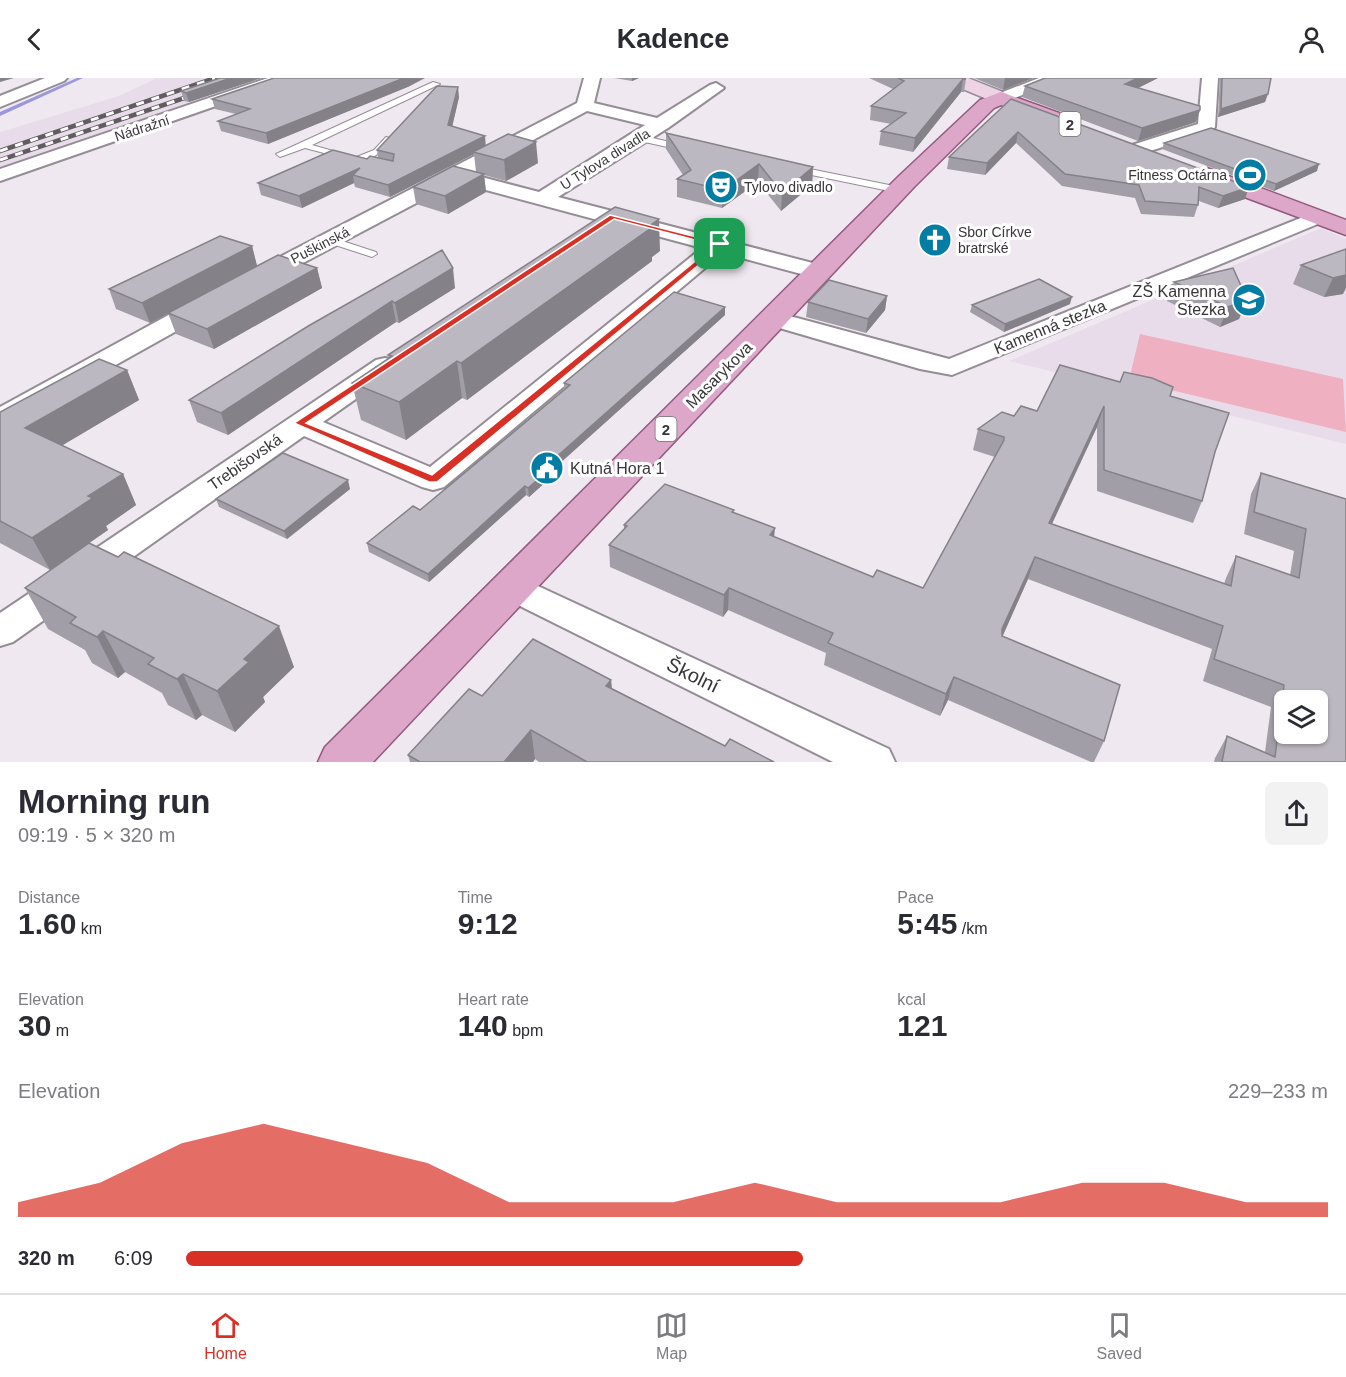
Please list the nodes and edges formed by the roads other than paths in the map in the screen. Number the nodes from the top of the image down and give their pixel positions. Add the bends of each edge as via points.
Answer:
1 (59, 78) edge
2 (283, 78) edge
3 (592, 78) edge
4 (952, 78) edge
5 (1053, 78) edge
6 (1210, 78) edge
7 (716, 87) dead end
8 (428, 98) edge
9 (1001, 98) junction
10 (0, 102) edge
11 (585, 106) junction
12 (662, 124) junction
13 (1074, 125) edge
14 (399, 128) edge
15 (639, 138) junction
16 (1117, 141) edge
17 (307, 144) junction
18 (1138, 149) junction
19 (693, 150) edge
20 (280, 154) dead end
21 (357, 160) junction
22 (369, 164) edge
23 (781, 166) edge
24 (0, 174) edge
25 (453, 175) junction
26 (899, 189) junction
27 (542, 198) junction
28 (612, 216) junction
29 (1318, 217) junction
30 (1346, 228) edge
31 (583, 236) edge
32 (330, 240) junction
33 (720, 244) junction
34 (372, 254) dead end
35 (820, 272) junction
36 (775, 319) junction
37 (405, 353) edge
38 (0, 418) edge
39 (299, 423) junction
40 (512, 587) junction
41 (0, 632) edge
42 (342, 762) edge
43 (874, 762) edge

1 - 10 street
2 - 24 street, Nádražní
3 - 11 street
4 - 9 street
5 - 9 street
6 - 18 street via 1206,126
7 - 12 street
8 - 17 lane via 436,84
9 - 13 main road, 2
9 - 26 main road, Masarykova / 2 via 987,104
11 - 12 street, U Tylova divadla
11 - 25 street, Puškinská
12 - 15 street, U Tylova divadla
14 - 21 lane via 377,152
15 - 19 lane
15 - 27 street, U Tylova divadla
16 - 18 main road
17 - 20 lane
17 - 21 lane via 309,148
18 - 29 main road
21 - 22 lane
23 - 26 lane
25 - 27 street
25 - 32 street, Puškinská
26 - 35 main road, Masarykova / 2
27 - 28 street
28 - 31 street
28 - 33 street
29 - 30 main road
29 - 36 street, Kamenná stezka via 952,367
32 - 34 lane
32 - 38 street, Puškinská
33 - 35 street
33 - 39 street via 433,480
35 - 36 main road, Masarykova / 2
36 - 40 main road, Masarykova / 2
37 - 39 street, Trebišovská
39 - 41 street, Trebišovská
40 - 42 main road, Masarykova / 2
40 - 43 street, Školní

